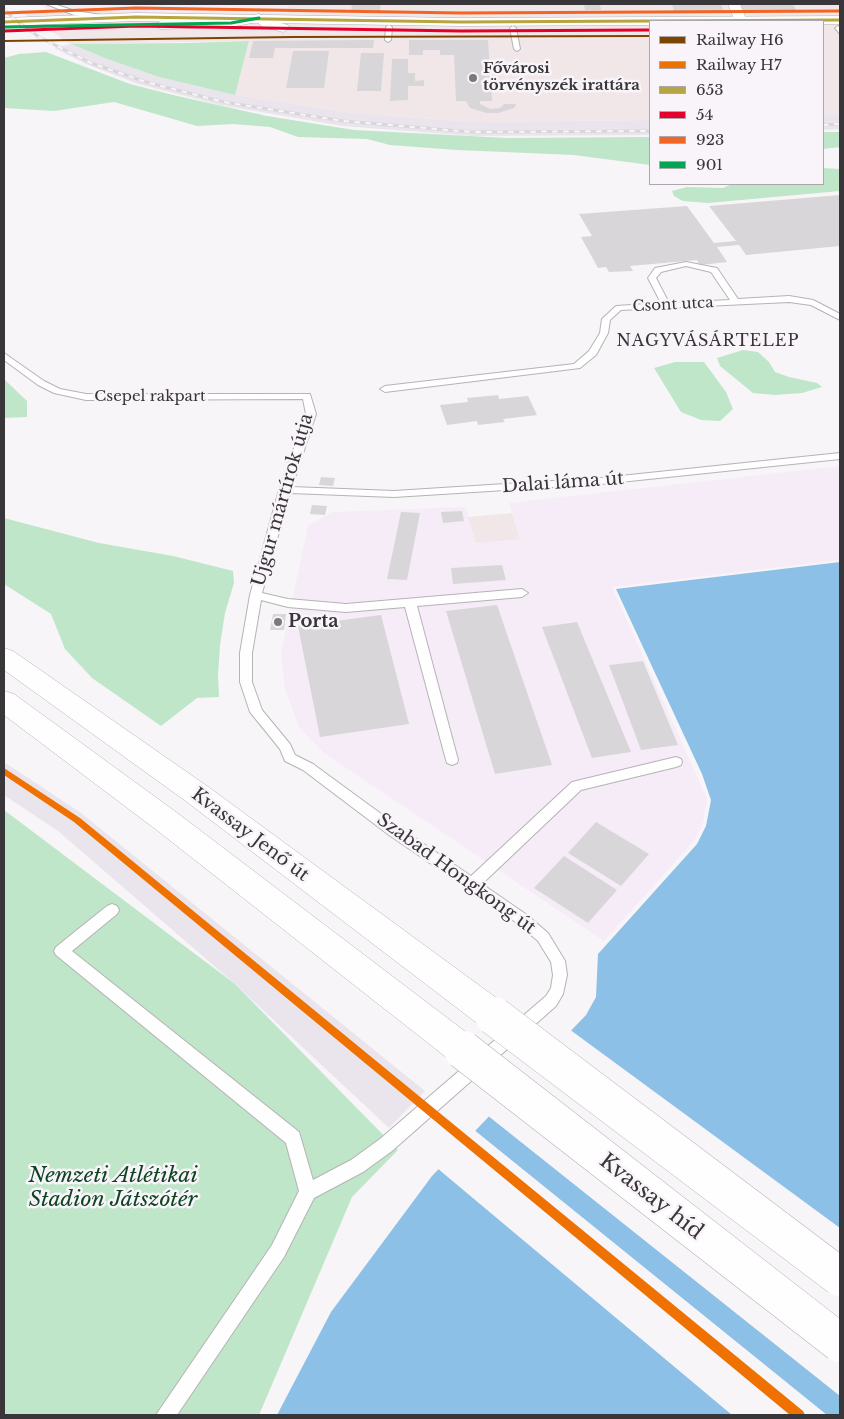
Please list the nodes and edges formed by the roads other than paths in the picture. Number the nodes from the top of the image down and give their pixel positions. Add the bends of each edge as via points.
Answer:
1 (50, 4) edge
2 (263, 4) edge
3 (734, 4) edge
4 (136, 17) junction
5 (258, 18) junction
6 (741, 20) edge
7 (649, 21) edge
8 (4, 22) edge
9 (161, 25) junction
10 (824, 26) edge
11 (4, 27) edge
12 (840, 27) edge
13 (283, 28) junction
14 (513, 28) junction
15 (649, 28) edge
16 (824, 28) edge
17 (517, 49) dead end
18 (735, 302) junction
19 (666, 305) junction
20 (840, 317) edge
21 (4, 356) edge
22 (385, 389) dead end
23 (307, 396) joint
24 (840, 456) edge
25 (284, 490) junction
26 (522, 593) dead end
27 (256, 600) junction
28 (410, 603) junction
29 (4, 657) edge
30 (4, 701) edge
31 (452, 760) dead end
32 (676, 762) dead end
33 (472, 884) junction
34 (112, 910) dead end
35 (308, 1192) junction
36 (840, 1277) edge
37 (840, 1343) edge
38 (166, 1415) edge

1 - 4 lane via 74,13
2 - 5 main road
3 - 6 street
4 - 5 main road
4 - 8 main road
5 - 7 main road
5 - 9 main road via 232,23
5 - 13 main road
9 - 11 main road
9 - 13 main road
10 - 12 main road
12 - 16 main road
13 - 14 main road via 389,34
14 - 15 main road
14 - 17 lane
18 - 19 lane, Csont utca
18 - 19 lane via 714,270 686,264 658,270 652,278
18 - 20 lane, Csont utca via 788,299 814,303
19 - 22 lane, Csont utca via 619,308 606,319 604,333 592,353 577,366
21 - 23 lane, Csepel rakpart via 40,383 57,391 86,397
23 - 25 lane, Ujgur mártírok útja via 311,414
24 - 25 lane, Dalai láma út via 601,481 394,494
25 - 27 lane, Ujgur mártírok útja
26 - 28 lane
27 - 28 lane via 346,608
27 - 33 lane, Szabad Hongkong út via 246,653 246,682 256,712 285,747 290,758 308,767
28 - 31 lane
29 - 36 main road, Kvassay Jenő út, bridge via 204,800
30 - 37 main road, Kvassay híd, bridge via 165,820
32 - 33 lane via 577,786
33 - 35 lane, Szabad Hongkong út via 543,937 558,961 560,975 552,1001 386,1145 357,1166
34 - 35 lane via 61,951 293,1138
35 - 38 lane via 278,1251

